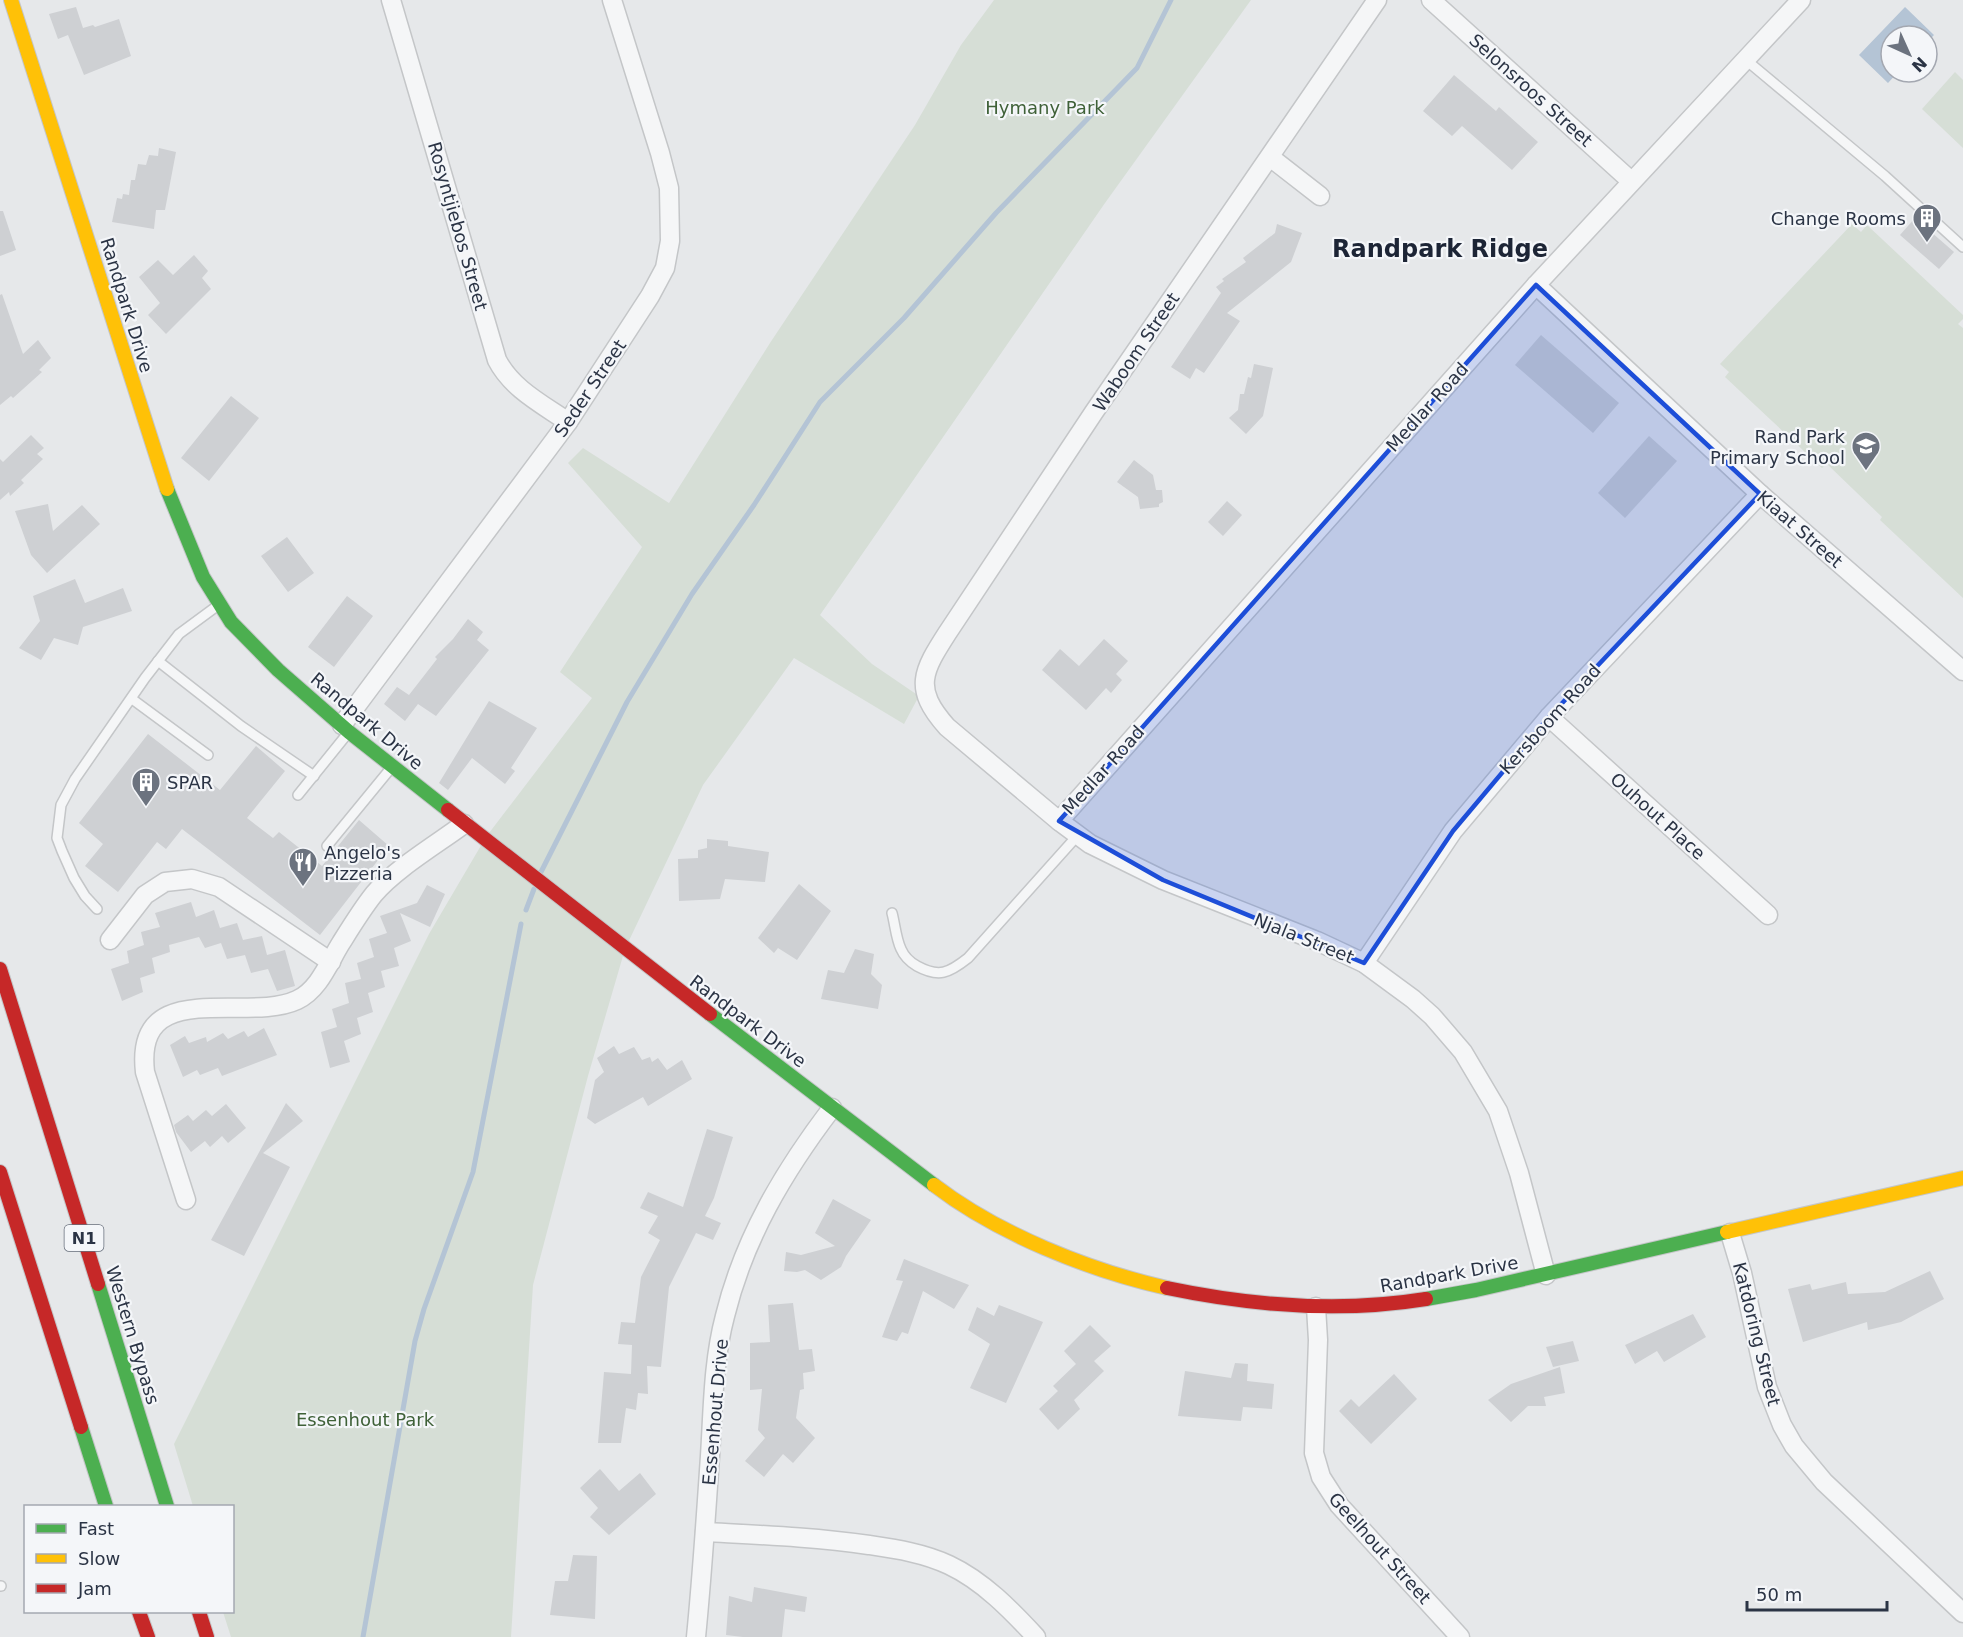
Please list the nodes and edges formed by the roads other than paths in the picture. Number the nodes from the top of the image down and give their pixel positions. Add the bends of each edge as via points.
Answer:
1 (11, 0) edge
2 (391, 0) edge
3 (612, 0) edge
4 (1377, 0) edge
5 (1431, 0) edge
6 (1801, 0) edge
7 (1746, 60) junction
8 (1270, 157) junction
9 (1631, 181) junction
10 (1320, 196) dead end
11 (1963, 247) edge
12 (1536, 285) junction
13 (568, 422) junction
14 (1760, 494) junction
15 (218, 604) junction
16 (158, 661) junction
17 (1963, 671) edge
18 (132, 699) junction
19 (934, 713) joint
20 (1549, 717) junction
21 (346, 728) junction
22 (208, 755) dead end
23 (392, 766) junction
24 (314, 776) junction
25 (298, 795) dead end
26 (1059, 821) junction
27 (464, 824) junction
28 (1078, 835) junction
29 (327, 846) dead end
30 (97, 909) dead end
31 (892, 912) dead end
32 (1768, 915) dead end
33 (110, 940) dead end
34 (331, 962) junction
35 (1364, 963) junction
36 (0, 969) edge
37 (832, 1108) junction
38 (0, 1172) edge
39 (1963, 1178) edge
40 (186, 1200) dead end
41 (1730, 1233) junction
42 (1546, 1275) junction
43 (1316, 1307) junction
44 (106, 1505) edge
45 (167, 1505) edge
46 (705, 1532) junction
47 (141, 1613) edge
48 (200, 1613) edge
49 (1963, 1613) edge
50 (148, 1637) edge
51 (207, 1637) edge
52 (696, 1637) edge
53 (1036, 1637) edge
54 (1460, 1637) edge

1 - 15 main road, Randpark Drive via 171,502
2 - 13 street, Rosyntjiebos Street via 497,360 520,389
3 - 13 street, Seder Street via 665,170 670,198 670,241 665,267 650,296
4 - 8 street, Waboom Street
5 - 9 street, Selonsroos Street
6 - 7 street, Medlar Road
7 - 9 street, Medlar Road
7 - 11 lane
8 - 10 street
8 - 19 street, Waboom Street via 934,653 924,683
9 - 12 street, Medlar Road
12 - 14 street, Kiaat Street
12 - 26 street, Medlar Road
13 - 21 street, Seder Street
14 - 17 street, Kiaat Street
14 - 20 street, Kersboom Road
15 - 16 lane via 179,634
15 - 21 main road, Randpark Drive via 278,670
16 - 18 lane
16 - 24 lane via 241,726
18 - 22 lane
18 - 30 lane via 75,779 58,823 57,838 74,878
19 - 26 street, Njala Street
20 - 32 street, Ouhout Place
20 - 35 street, Kersboom Road via 1452,831
21 - 23 main road, Randpark Drive
21 - 24 lane
23 - 27 main road, Randpark Drive
23 - 29 lane
24 - 25 lane
26 - 28 street, Njala Street
27 - 34 street via 374,894
27 - 37 main road, Randpark Drive
28 - 31 lane via 955,968 929,973 910,962 901,950
28 - 35 street, Njala Street via 1116,859
33 - 34 street via 145,895 165,882 192,879 219,887
34 - 40 street via 299,999 282,1006 187,1010 166,1016 147,1038 143,1053 145,1072
35 - 42 street, Njala Street via 1432,1016 1462,1052 1490,1097 1512,1149
36 - 45 main road, Western Bypass / N1
37 - 43 main road, Randpark Drive via 942,1191 989,1220 1049,1249 1129,1278 1182,1291 1228,1300
37 - 46 street, Essenhout Drive via 764,1210 730,1294 716,1368
38 - 44 main road
39 - 41 main road, Randpark Drive
41 - 42 main road, Randpark Drive
41 - 49 street, Katdoring Street via 1767,1387 1794,1446 1824,1482
42 - 43 main road, Randpark Drive via 1430,1299
43 - 54 street, Geelhout Street via 1314,1453 1321,1477 1345,1511
46 - 52 street, Essenhout Drive
46 - 53 street via 824,1538 894,1549 948,1564 998,1599
47 - 50 main road
48 - 51 main road

